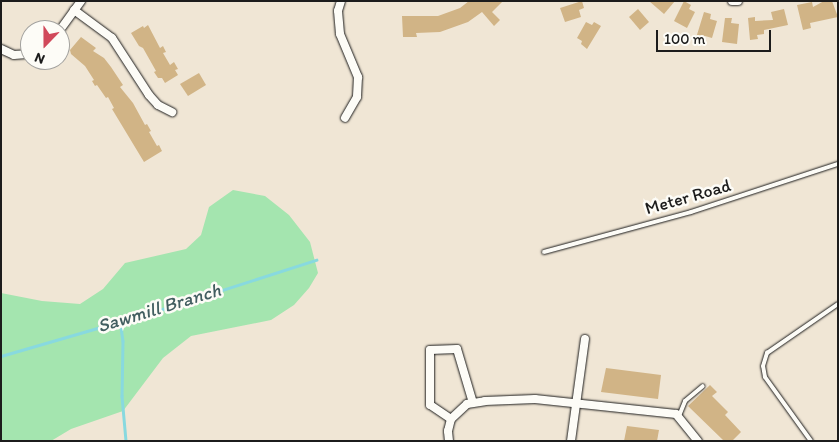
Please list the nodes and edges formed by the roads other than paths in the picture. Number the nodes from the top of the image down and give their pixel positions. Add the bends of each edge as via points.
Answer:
1 (81, 1) edge
2 (341, 1) edge
3 (732, 1) edge
4 (738, 1) edge
5 (74, 10) junction
6 (67, 20) edge
7 (1, 49) edge
8 (20, 54) edge
9 (172, 112) dead end
10 (345, 118) dead end
11 (838, 164) edge
12 (544, 252) dead end
13 (838, 304) edge
14 (585, 339) dead end
15 (703, 386) dead end
16 (473, 403) junction
17 (576, 404) junction
18 (679, 416) junction
19 (451, 419) junction
20 (449, 441) edge
21 (572, 441) edge
22 (698, 441) edge
23 (811, 441) edge

1 - 5 street
2 - 10 street via 338,11 340,34 358,77 357,97
3 - 4 street
5 - 6 street
5 - 9 street via 112,38 148,95
7 - 8 street
11 - 12 lane, Meter Road via 700,209
13 - 23 lane via 767,353 763,366 765,378
14 - 17 street
15 - 18 lane via 685,401
16 - 17 street via 535,399
16 - 19 street via 467,404
16 - 19 street via 457,349 430,350 430,405
17 - 18 street
17 - 21 street
18 - 22 street
19 - 20 street

